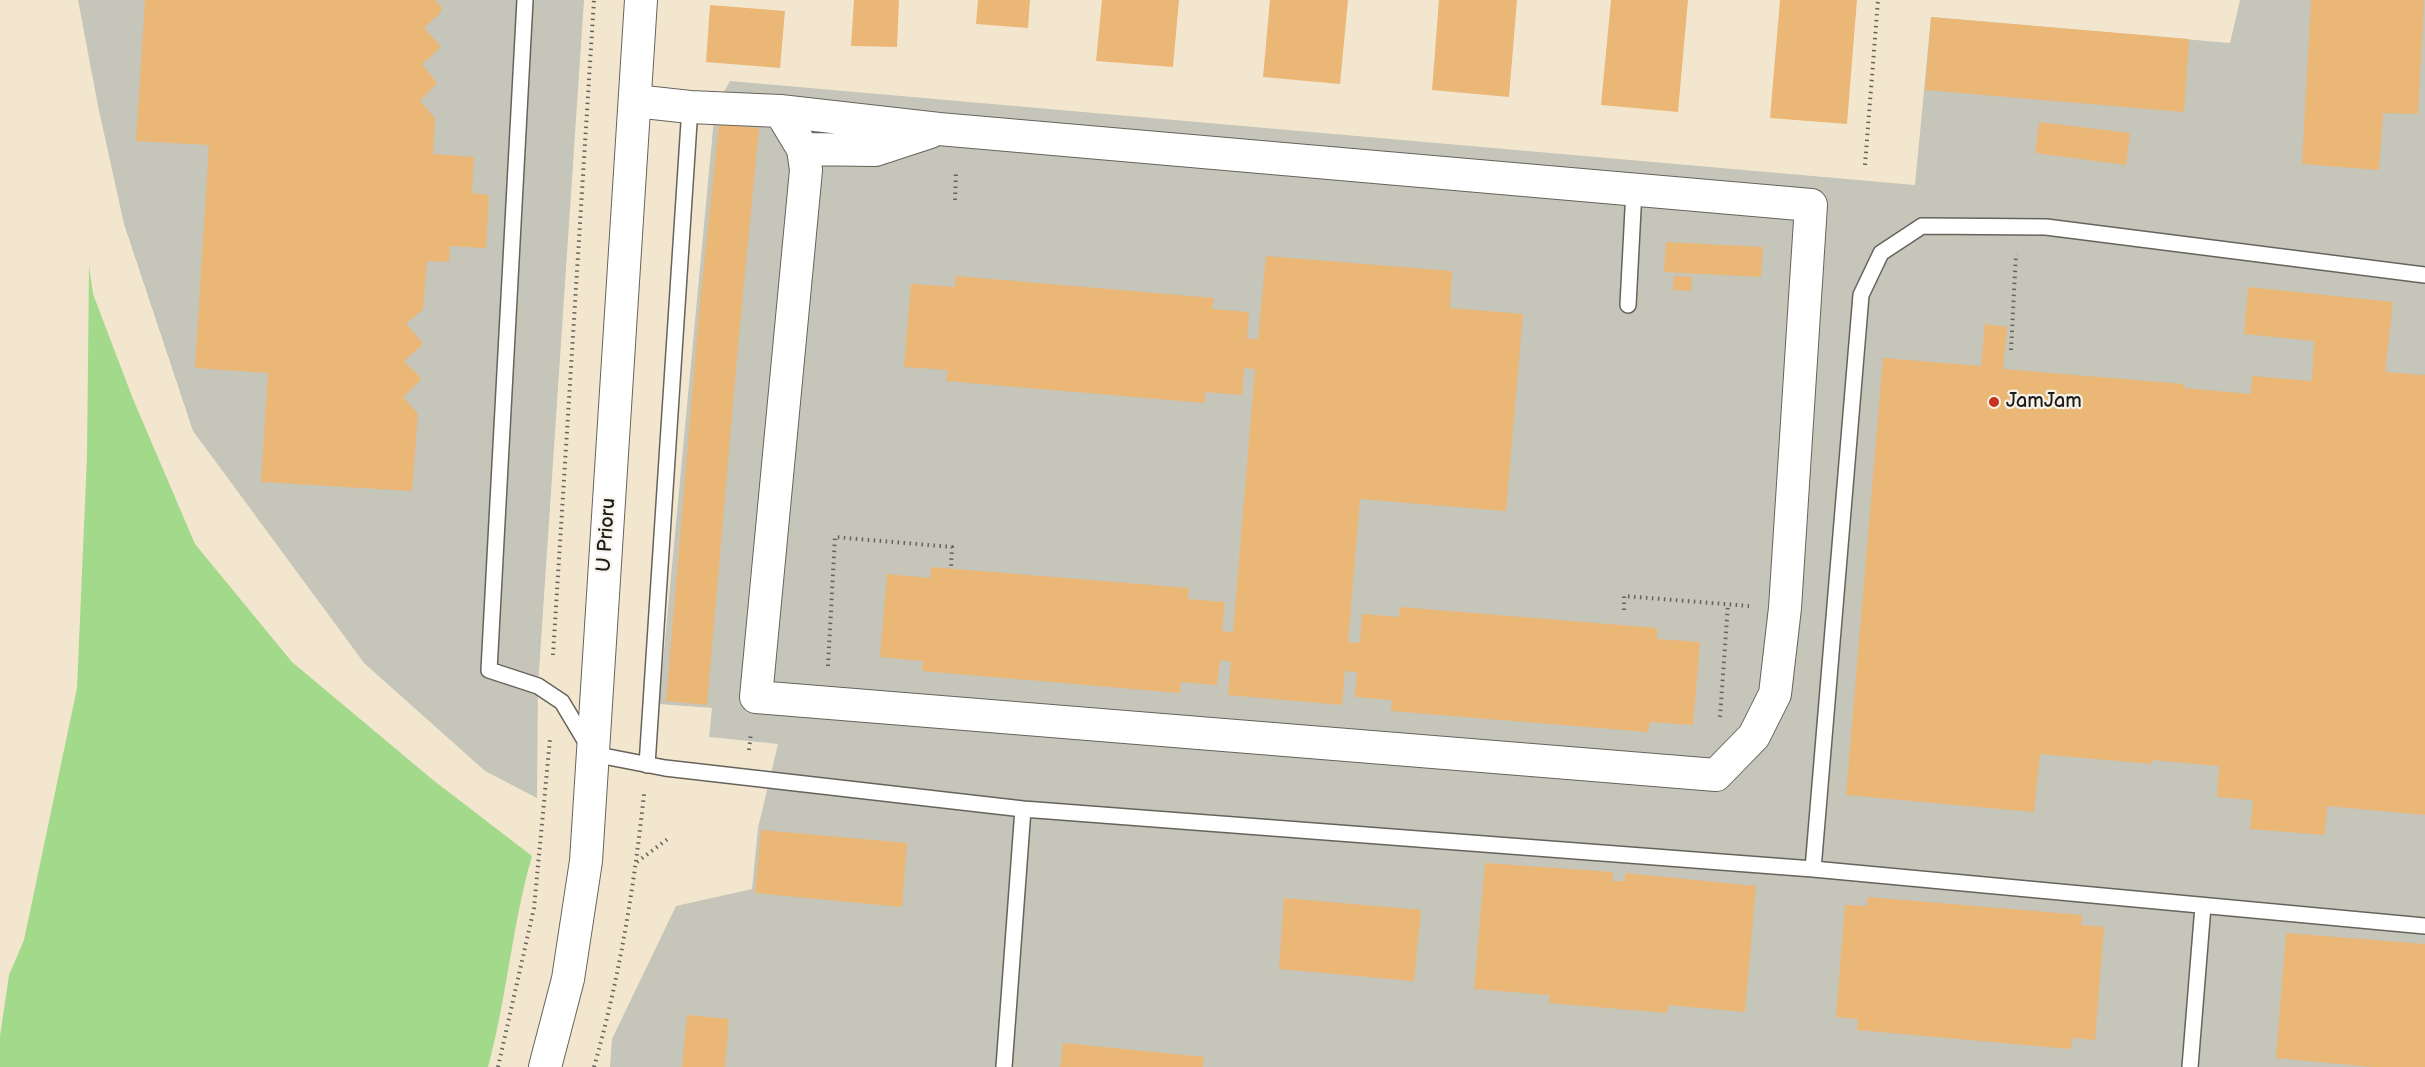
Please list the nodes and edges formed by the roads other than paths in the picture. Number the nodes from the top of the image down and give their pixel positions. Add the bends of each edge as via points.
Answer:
1 (525, 0) edge
2 (641, 0) edge
3 (635, 101) junction
4 (690, 107) junction
5 (780, 111) junction
6 (939, 129) junction
7 (803, 149) junction
8 (1634, 190) junction
9 (2425, 275) edge
10 (1628, 305) dead end
11 (593, 754) junction
12 (647, 765) junction
13 (1023, 809) junction
14 (1813, 870) junction
15 (2203, 906) junction
16 (2425, 926) edge
17 (545, 1067) edge
18 (1004, 1067) edge
19 (2190, 1067) edge

1 - 11 lane via 489,670 538,686 562,702
2 - 3 street, U Prioru
3 - 4 street
3 - 11 street, U Prioru
4 - 5 street
4 - 12 lane
5 - 6 street
5 - 7 street
6 - 7 street via 875,150
6 - 8 street
7 - 8 street via 806,170 756,697 1716,775 1754,736 1775,694 1785,609 1811,206
8 - 10 lane
9 - 14 lane via 2046,227 1922,226 1881,253 1861,295
11 - 12 lane
11 - 17 street, U Prioru via 581,896 568,979
12 - 13 lane
13 - 14 lane
13 - 18 lane
14 - 15 lane
15 - 16 lane
15 - 19 lane

